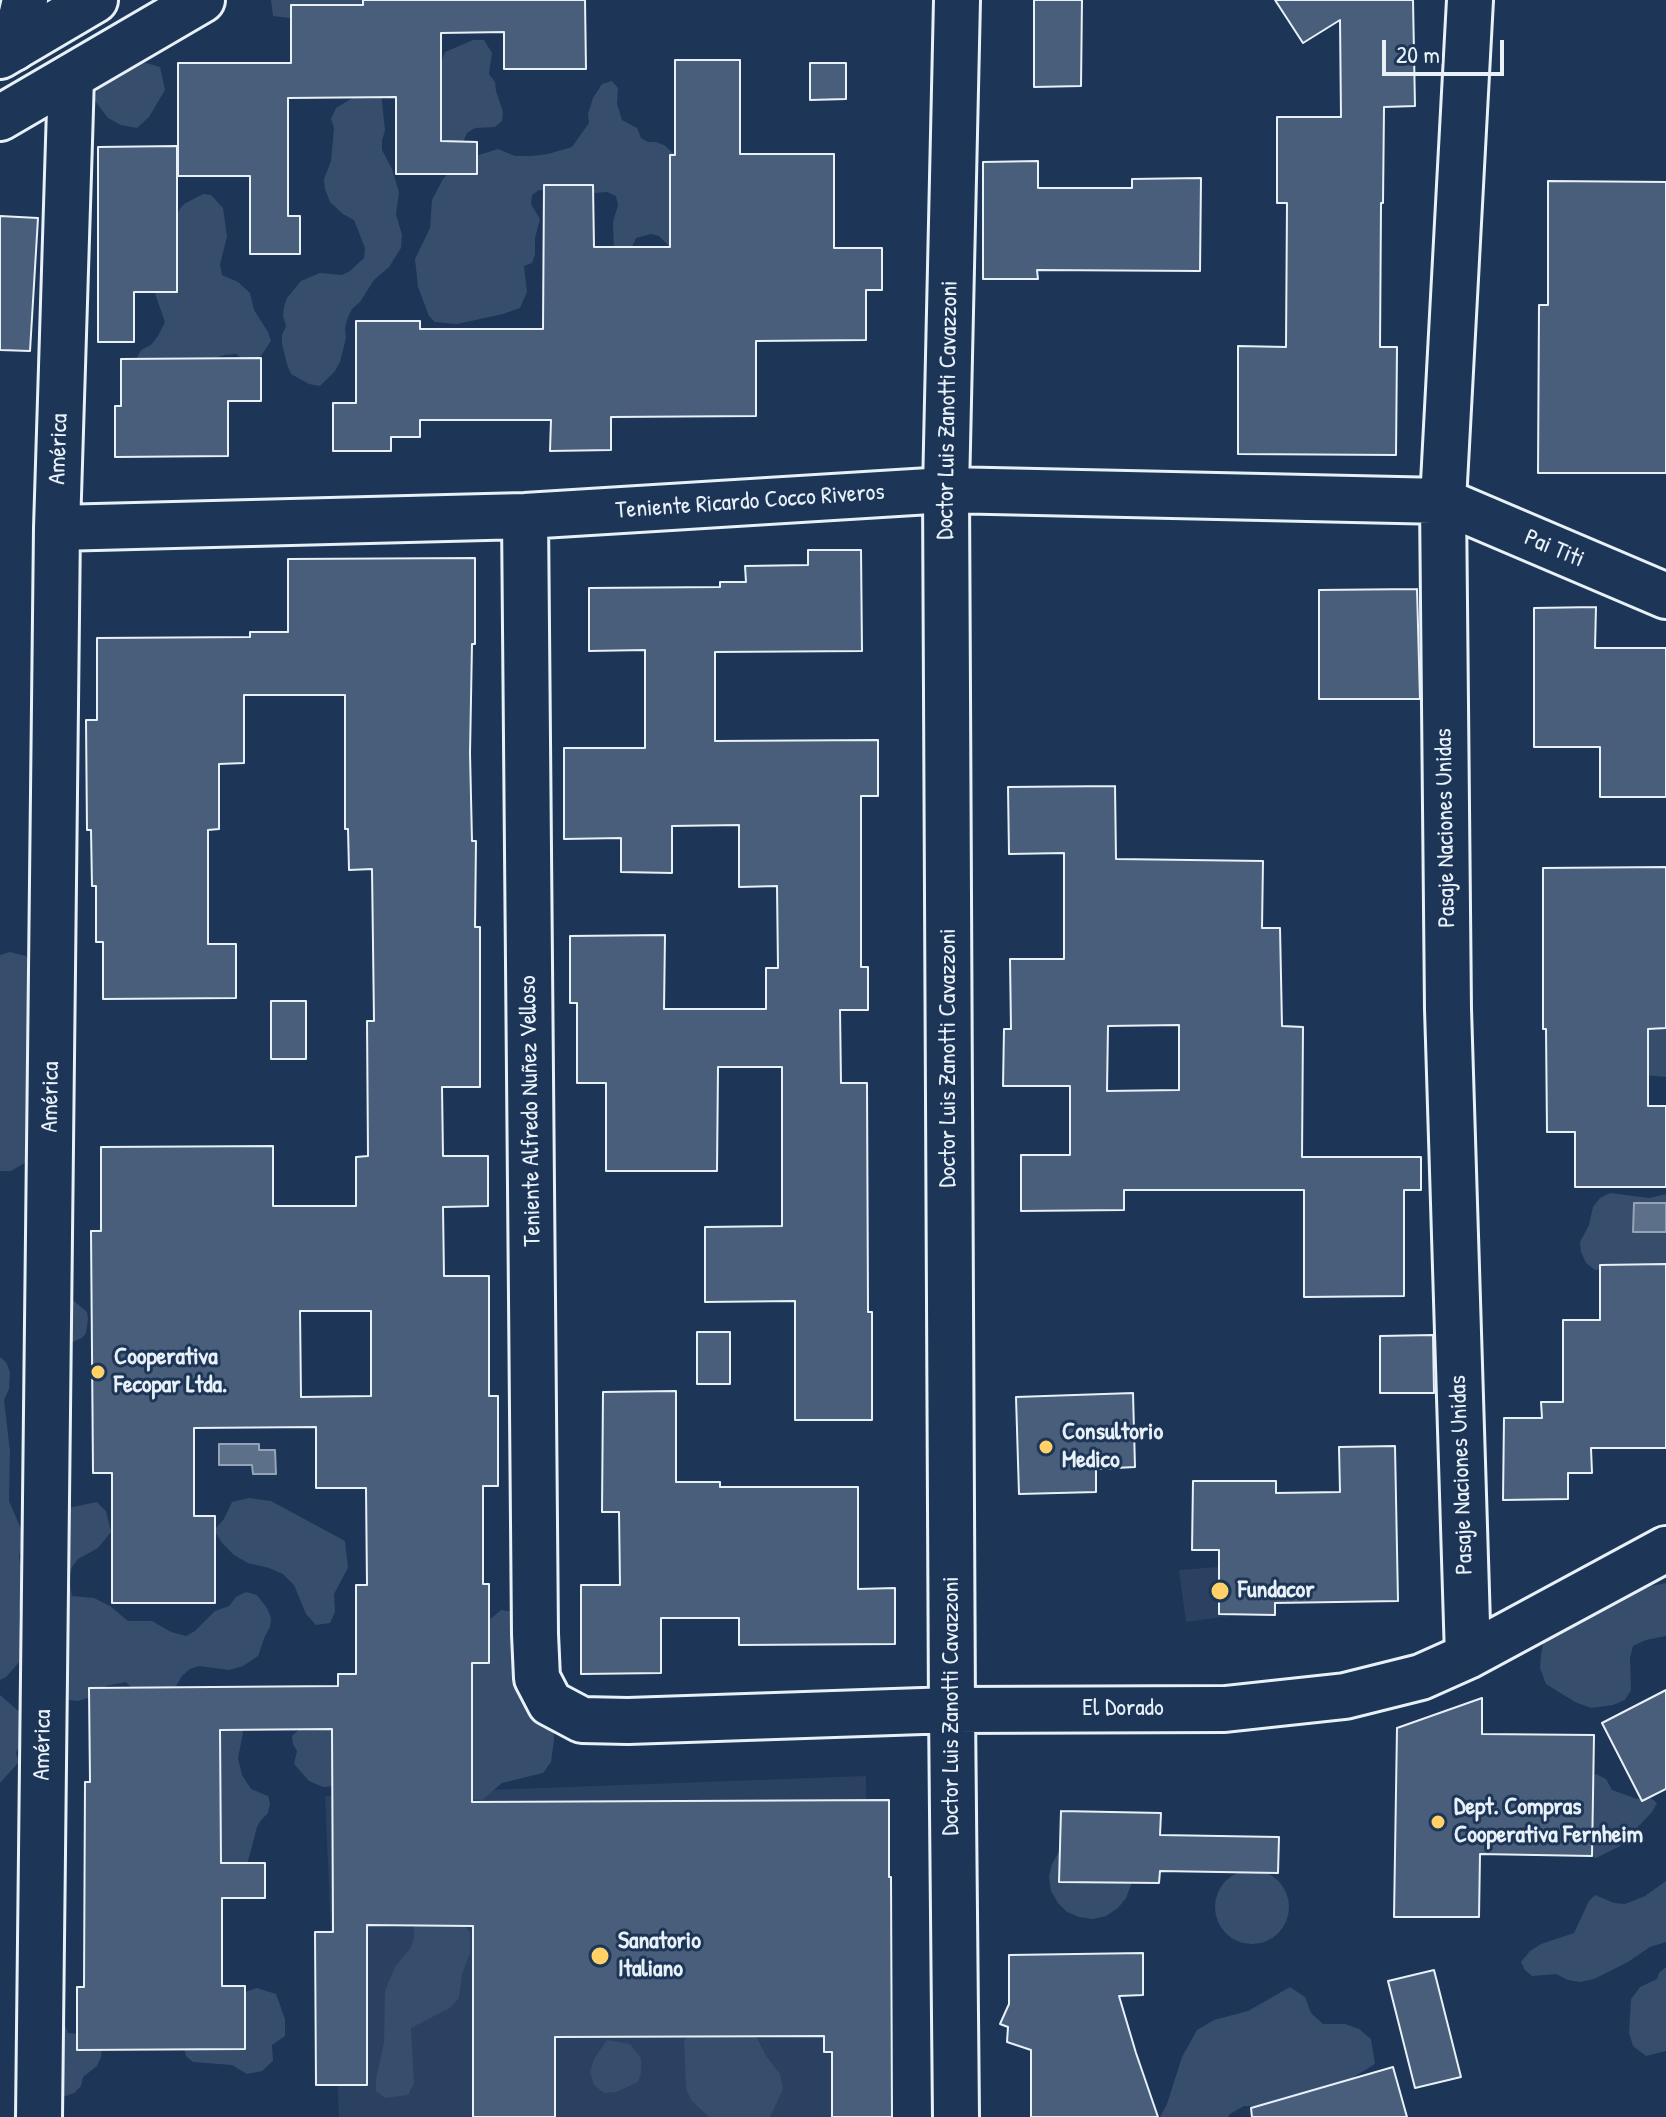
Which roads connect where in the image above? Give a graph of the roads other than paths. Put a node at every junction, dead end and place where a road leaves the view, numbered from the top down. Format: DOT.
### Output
graph roads {
  1 [pos="25,0"];
  2 [pos="95,0"];
  3 [pos="202,0"];
  4 [pos="957,0"];
  5 [pos="1470,0"];
  6 [pos="7,52"];
  7 [pos="71,77"];
  8 [pos="0,118"];
  9 [pos="946,490"];
  10 [pos="1443,501"];
  11 [pos="525,516"];
  12 [pos="57,528"];
  13 [pos="1666,596"];
  14 [pos="1666,1549"];
  15 [pos="1468,1656"];
  16 [pos="550,1703"];
  17 [pos="952,1710"];
  18 [pos="39,2117"];
  19 [pos="956,2117"];
  1 -- 6 [label="main road"];
  2 -- 6 [label="main road"];
  3 -- 7 [label="main road"];
  4 -- 9 [label="main road, Doctor Luis Zanotti Cavazzoni"];
  5 -- 10 [label="main road, Pasaje Naciones Unidas"];
  7 -- 8 [label="main road"];
  7 -- 12 [label="main road, América"];
  9 -- 10 [label="main road, Teniente Ricardo Cocco Riveros"];
  9 -- 11 [label="main road, Teniente Ricardo Cocco Riveros"];
  9 -- 17 [label="main road, Doctor Luis Zanotti Cavazzoni"];
  10 -- 13 [label="main road, Pai Titi"];
  10 -- 15 [label="main road, Pasaje Naciones Unidas"];
  11 -- 12 [label="main road, Teniente Ricardo Cocco Riveros"];
  11 -- 16 [label="main road, Teniente Alfredo Nuñez Velloso"];
  12 -- 18 [label="main road, América"];
  14 -- 15 [label="main road, El Dorado"];
  15 -- 17 [label="main road, El Dorado"];
  16 -- 17 [label="main road, El Dorado"];
  17 -- 19 [label="main road, Doctor Luis Zanotti Cavazzoni"];
}
